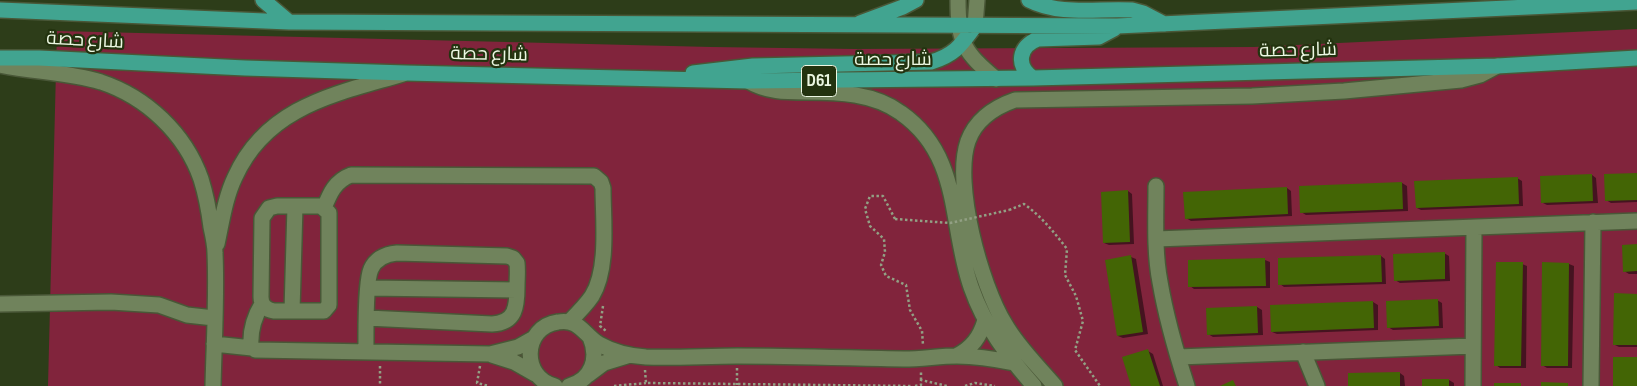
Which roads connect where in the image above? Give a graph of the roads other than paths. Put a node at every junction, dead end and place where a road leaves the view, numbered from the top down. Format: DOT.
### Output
graph roads {
  1 [pos="263,0"];
  2 [pos="916,0"];
  3 [pos="958,0"];
  4 [pos="977,0"];
  5 [pos="1029,0"];
  6 [pos="1637,2"];
  7 [pos="1536,4"];
  8 [pos="1456,5"];
  9 [pos="0,10"];
  10 [pos="289,22"];
  11 [pos="1165,24"];
  12 [pos="852,26"];
  13 [pos="958,26"];
  14 [pos="975,26"];
  15 [pos="1117,26"];
  16 [pos="963,43"];
  17 [pos="0,58"];
  18 [pos="1637,58"];
  19 [pos="0,65"];
  20 [pos="1497,66"];
  21 [pos="406,73"];
  22 [pos="1033,78"];
  23 [pos="668,79"];
  24 [pos="996,79"];
  25 [pos="748,81"];
  26 [pos="1156,186"];
  27 [pos="295,206"];
  28 [pos="324,208"];
  29 [pos="1637,220"];
  30 [pos="1593,222"];
  31 [pos="1474,228"];
  32 [pos="1156,239"];
  33 [pos="215,252"];
  34 [pos="368,288"];
  35 [pos="517,290"];
  36 [pos="598,298"];
  37 [pos="0,304"];
  38 [pos="262,304"];
  39 [pos="292,311"];
  40 [pos="214,318"];
  41 [pos="367,318"];
  42 [pos="985,320"];
  43 [pos="569,322"];
  44 [pos="588,334"];
  45 [pos="534,338"];
  46 [pos="214,344"];
  47 [pos="1473,346"];
  48 [pos="252,348"];
  49 [pos="373,352"];
  50 [pos="1303,352"];
  51 [pos="486,354"];
  52 [pos="630,355"];
  53 [pos="956,356"];
  54 [pos="1178,357"];
  55 [pos="1014,363"];
  56 [pos="539,379"];
  57 [pos="579,382"];
  58 [pos="214,386"];
  59 [pos="555,386"];
  60 [pos="1034,386"];
  61 [pos="1055,386"];
  62 [pos="1187,386"];
  63 [pos="1317,386"];
  64 [pos="1473,386"];
  65 [pos="1591,386"];
  1 -- 10 [label="main road"];
  2 -- 12 [label="main road"];
  3 -- 13 [label="street"];
  4 -- 14 [label="street"];
  5 -- 11 [label="main road"];
  6 -- 7 [label="main road, شارع حصة"];
  7 -- 8 [label="main road, شارع حصة"];
  8 -- 11 [label="main road, شارع حصة"];
  9 -- 10 [label="main road, شارع حصة"];
  10 -- 12 [label="main road, شارع حصة"];
  11 -- 15 [label="main road, شارع حصة"];
  12 -- 13 [label="main road, شارع حصة"];
  13 -- 14 [label="main road, شارع حصة"];
  13 -- 16 [label="street"];
  14 -- 15 [label="main road, شارع حصة"];
  14 -- 16 [label="main road"];
  15 -- 22 [label="main road"];
  16 -- 23 [label="main road"];
  16 -- 24 [label="street"];
  17 -- 21 [label="main road, شارع حصة / D61"];
  18 -- 20 [label="main road, شارع حصة / D61"];
  19 -- 33 [label="street"];
  20 -- 22 [label="main road, شارع حصة / D61"];
  20 -- 61 [label="street"];
  21 -- 23 [label="main road, شارع حصة / D61"];
  21 -- 33 [label="street"];
  22 -- 24 [label="main road, شارع حصة / D61"];
  23 -- 25 [label="main road, شارع حصة / D61"];
  24 -- 25 [label="main road, شارع حصة / D61"];
  25 -- 42 [label="street"];
  26 -- 32 [label="street"];
  27 -- 28 [label="street"];
  27 -- 38 [label="street"];
  27 -- 39 [label="street"];
  28 -- 36 [label="street"];
  28 -- 39 [label="street"];
  29 -- 30 [label="street"];
  30 -- 31 [label="street"];
  30 -- 65 [label="street"];
  31 -- 32 [label="street"];
  31 -- 47 [label="street"];
  32 -- 54 [label="street"];
  33 -- 40 [label="street"];
  34 -- 35 [label="street"];
  34 -- 35 [label="street"];
  34 -- 41 [label="street"];
  35 -- 41 [label="street"];
  36 -- 43 [label="street"];
  36 -- 44 [label="street"];
  37 -- 40 [label="street"];
  38 -- 39 [label="street"];
  38 -- 48 [label="street"];
  40 -- 46 [label="street"];
  41 -- 49 [label="street"];
  42 -- 53 [label="street"];
  42 -- 55 [label="street"];
  43 -- 44 [label="street"];
  43 -- 45 [label="street"];
  44 -- 52 [label="street"];
  44 -- 57 [label="street"];
  45 -- 51 [label="street"];
  45 -- 56 [label="street"];
  46 -- 48 [label="street"];
  46 -- 58 [label="street"];
  47 -- 50 [label="street"];
  47 -- 64 [label="street"];
  48 -- 49 [label="street"];
  49 -- 51 [label="street"];
  50 -- 54 [label="street"];
  50 -- 63 [label="street"];
  51 -- 56 [label="street"];
  52 -- 53 [label="street"];
  52 -- 57 [label="street"];
  53 -- 55 [label="street"];
  54 -- 62 [label="street"];
  55 -- 60 [label="street"];
  56 -- 59 [label="street"];
}
